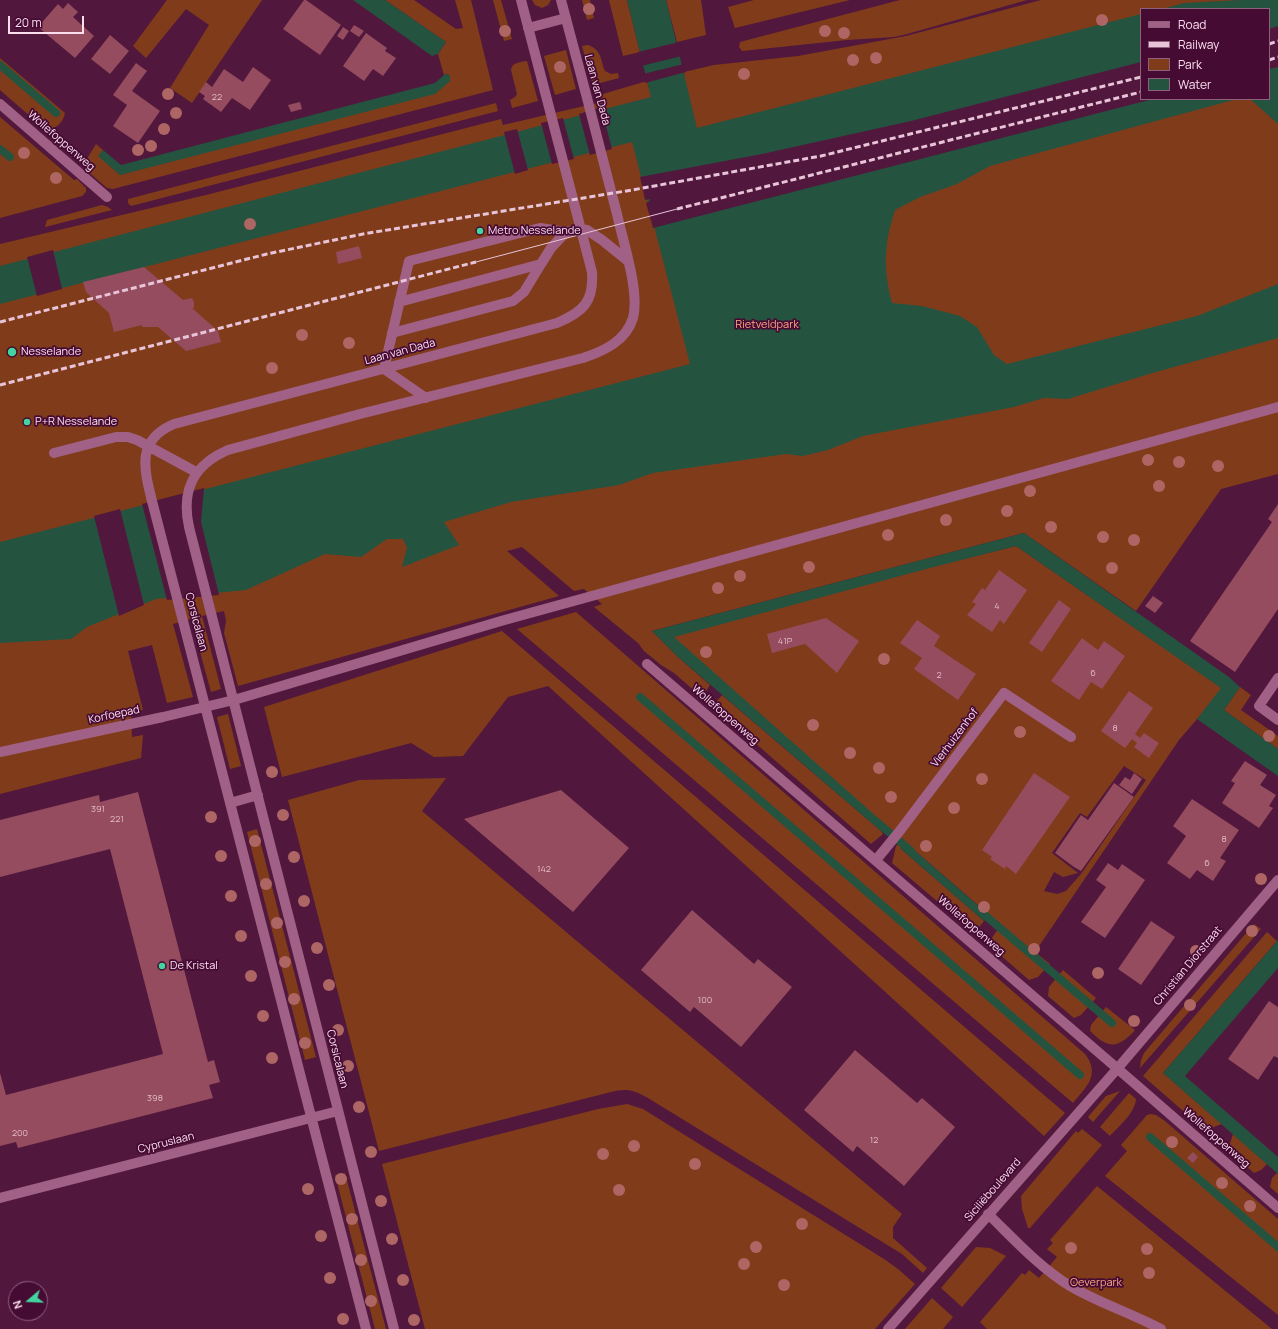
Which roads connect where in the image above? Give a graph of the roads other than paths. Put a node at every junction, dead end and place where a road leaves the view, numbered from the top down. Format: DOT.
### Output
graph roads {
  1 [pos="521,0"];
  2 [pos="561,0"];
  3 [pos="566,18"];
  4 [pos="528,28"];
  5 [pos="0,104"];
  6 [pos="107,197"];
  7 [pos="581,229"];
  8 [pos="566,232"];
  9 [pos="628,261"];
  10 [pos="541,264"];
  11 [pos="399,302"];
  12 [pos="392,334"];
  13 [pos="384,369"];
  14 [pos="426,398"];
  15 [pos="1278,407"];
  16 [pos="149,446"];
  17 [pos="54,453"];
  18 [pos="196,472"];
  19 [pos="647,664"];
  20 [pos="1278,678"];
  21 [pos="234,700"];
  22 [pos="206,707"];
  23 [pos="1278,720"];
  24 [pos="1071,738"];
  25 [pos="0,752"];
  26 [pos="258,795"];
  27 [pos="230,803"];
  28 [pos="876,860"];
  29 [pos="1278,880"];
  30 [pos="1116,1069"];
  31 [pos="338,1111"];
  32 [pos="311,1118"];
  33 [pos="0,1198"];
  34 [pos="1278,1208"];
  35 [pos="988,1214"];
  36 [pos="366,1329"];
  37 [pos="394,1329"];
  38 [pos="888,1329"];
  39 [pos="1161,1329"];
  1 -- 4 [label="street, Laan van Dada"];
  2 -- 3 [label="street, Laan van Dada"];
  3 -- 4 [label="street"];
  3 -- 9 [label="street, Laan van Dada"];
  4 -- 7 [label="street, Laan van Dada"];
  5 -- 6 [label="street, Wollefoppenweg"];
  7 -- 8 [label="street"];
  7 -- 9 [label="street"];
  7 -- 13 [label="street, Laan van Dada"];
  8 -- 10 [label="street"];
  8 -- 11 [label="street"];
  9 -- 14 [label="street, Laan van Dada"];
  10 -- 11 [label="street"];
  10 -- 12 [label="street"];
  11 -- 12 [label="street"];
  12 -- 13 [label="street"];
  13 -- 14 [label="street"];
  13 -- 16 [label="street, Laan van Dada"];
  14 -- 18 [label="street, Laan van Dada"];
  15 -- 21 [label="street, Korfoepad"];
  16 -- 17 [label="street"];
  16 -- 18 [label="street"];
  16 -- 22 [label="street, Corsicalaan"];
  18 -- 21 [label="street, Corsicalaan"];
  19 -- 28 [label="street, Wollefoppenweg"];
  20 -- 23 [label="street"];
  21 -- 22 [label="street, Korfoepad"];
  21 -- 26 [label="street, Corsicalaan"];
  22 -- 25 [label="street, Korfoepad"];
  22 -- 27 [label="street, Corsicalaan"];
  24 -- 28 [label="street, Vierhuizenhof"];
  26 -- 27 [label="street"];
  26 -- 31 [label="street, Corsicalaan"];
  27 -- 32 [label="street, Corsicalaan"];
  28 -- 30 [label="street, Wollefoppenweg"];
  29 -- 30 [label="street, Christian Diorstraat"];
  30 -- 34 [label="street, Wollefoppenweg"];
  30 -- 35 [label="street, Siciliëboulevard"];
  31 -- 32 [label="street, Cypruslaan"];
  31 -- 37 [label="street, Corsicalaan"];
  32 -- 33 [label="street, Cypruslaan"];
  32 -- 36 [label="street, Corsicalaan"];
  35 -- 38 [label="street, Siciliëboulevard"];
  35 -- 39 [label="street"];
}
